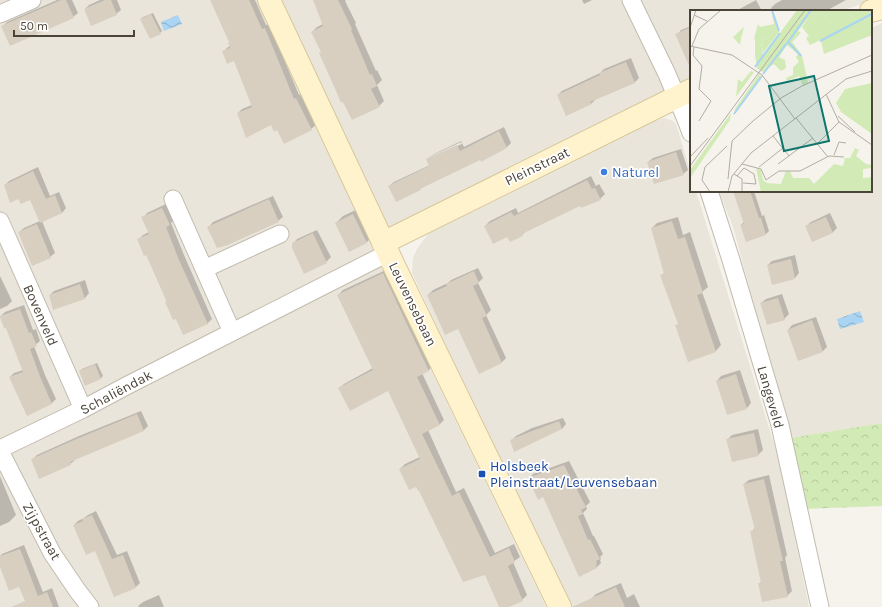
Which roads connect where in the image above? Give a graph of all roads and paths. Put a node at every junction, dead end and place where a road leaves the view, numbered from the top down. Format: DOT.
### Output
graph roads {
  1 [pos="32,0"];
  2 [pos="269,0"];
  3 [pos="631,0"];
  4 [pos="882,8"];
  5 [pos="872,11"];
  6 [pos="0,14"];
  7 [pos="684,94"];
  8 [pos="690,130"];
  9 [pos="709,192"];
  10 [pos="173,198"];
  11 [pos="0,221"];
  12 [pos="280,234"];
  13 [pos="386,248"];
  14 [pos="204,269"];
  15 [pos="232,332"];
  16 [pos="83,410"];
  17 [pos="0,450"];
  18 [pos="90,607"];
  19 [pos="560,607"];
  20 [pos="820,607"];
  1 -- 6 [label="street"];
  2 -- 13 [label="street, Leuvensebaan"];
  3 -- 7 [label="street"];
  4 -- 5 [label="street"];
  7 -- 8 [label="street"];
  7 -- 13 [label="street, Pleinstraat"];
  9 -- 20 [label="street, Langeveld"];
  10 -- 14 [label="street"];
  11 -- 16 [label="street, Bovenveld"];
  12 -- 14 [label="street"];
  13 -- 15 [label="street, Schaliëndak"];
  13 -- 19 [label="street, Leuvensebaan"];
  14 -- 15 [label="street"];
  15 -- 16 [label="street, Schaliëndak"];
  16 -- 17 [label="street, Schaliëndak"];
  17 -- 18 [label="street, Zijpstraat"];
}
